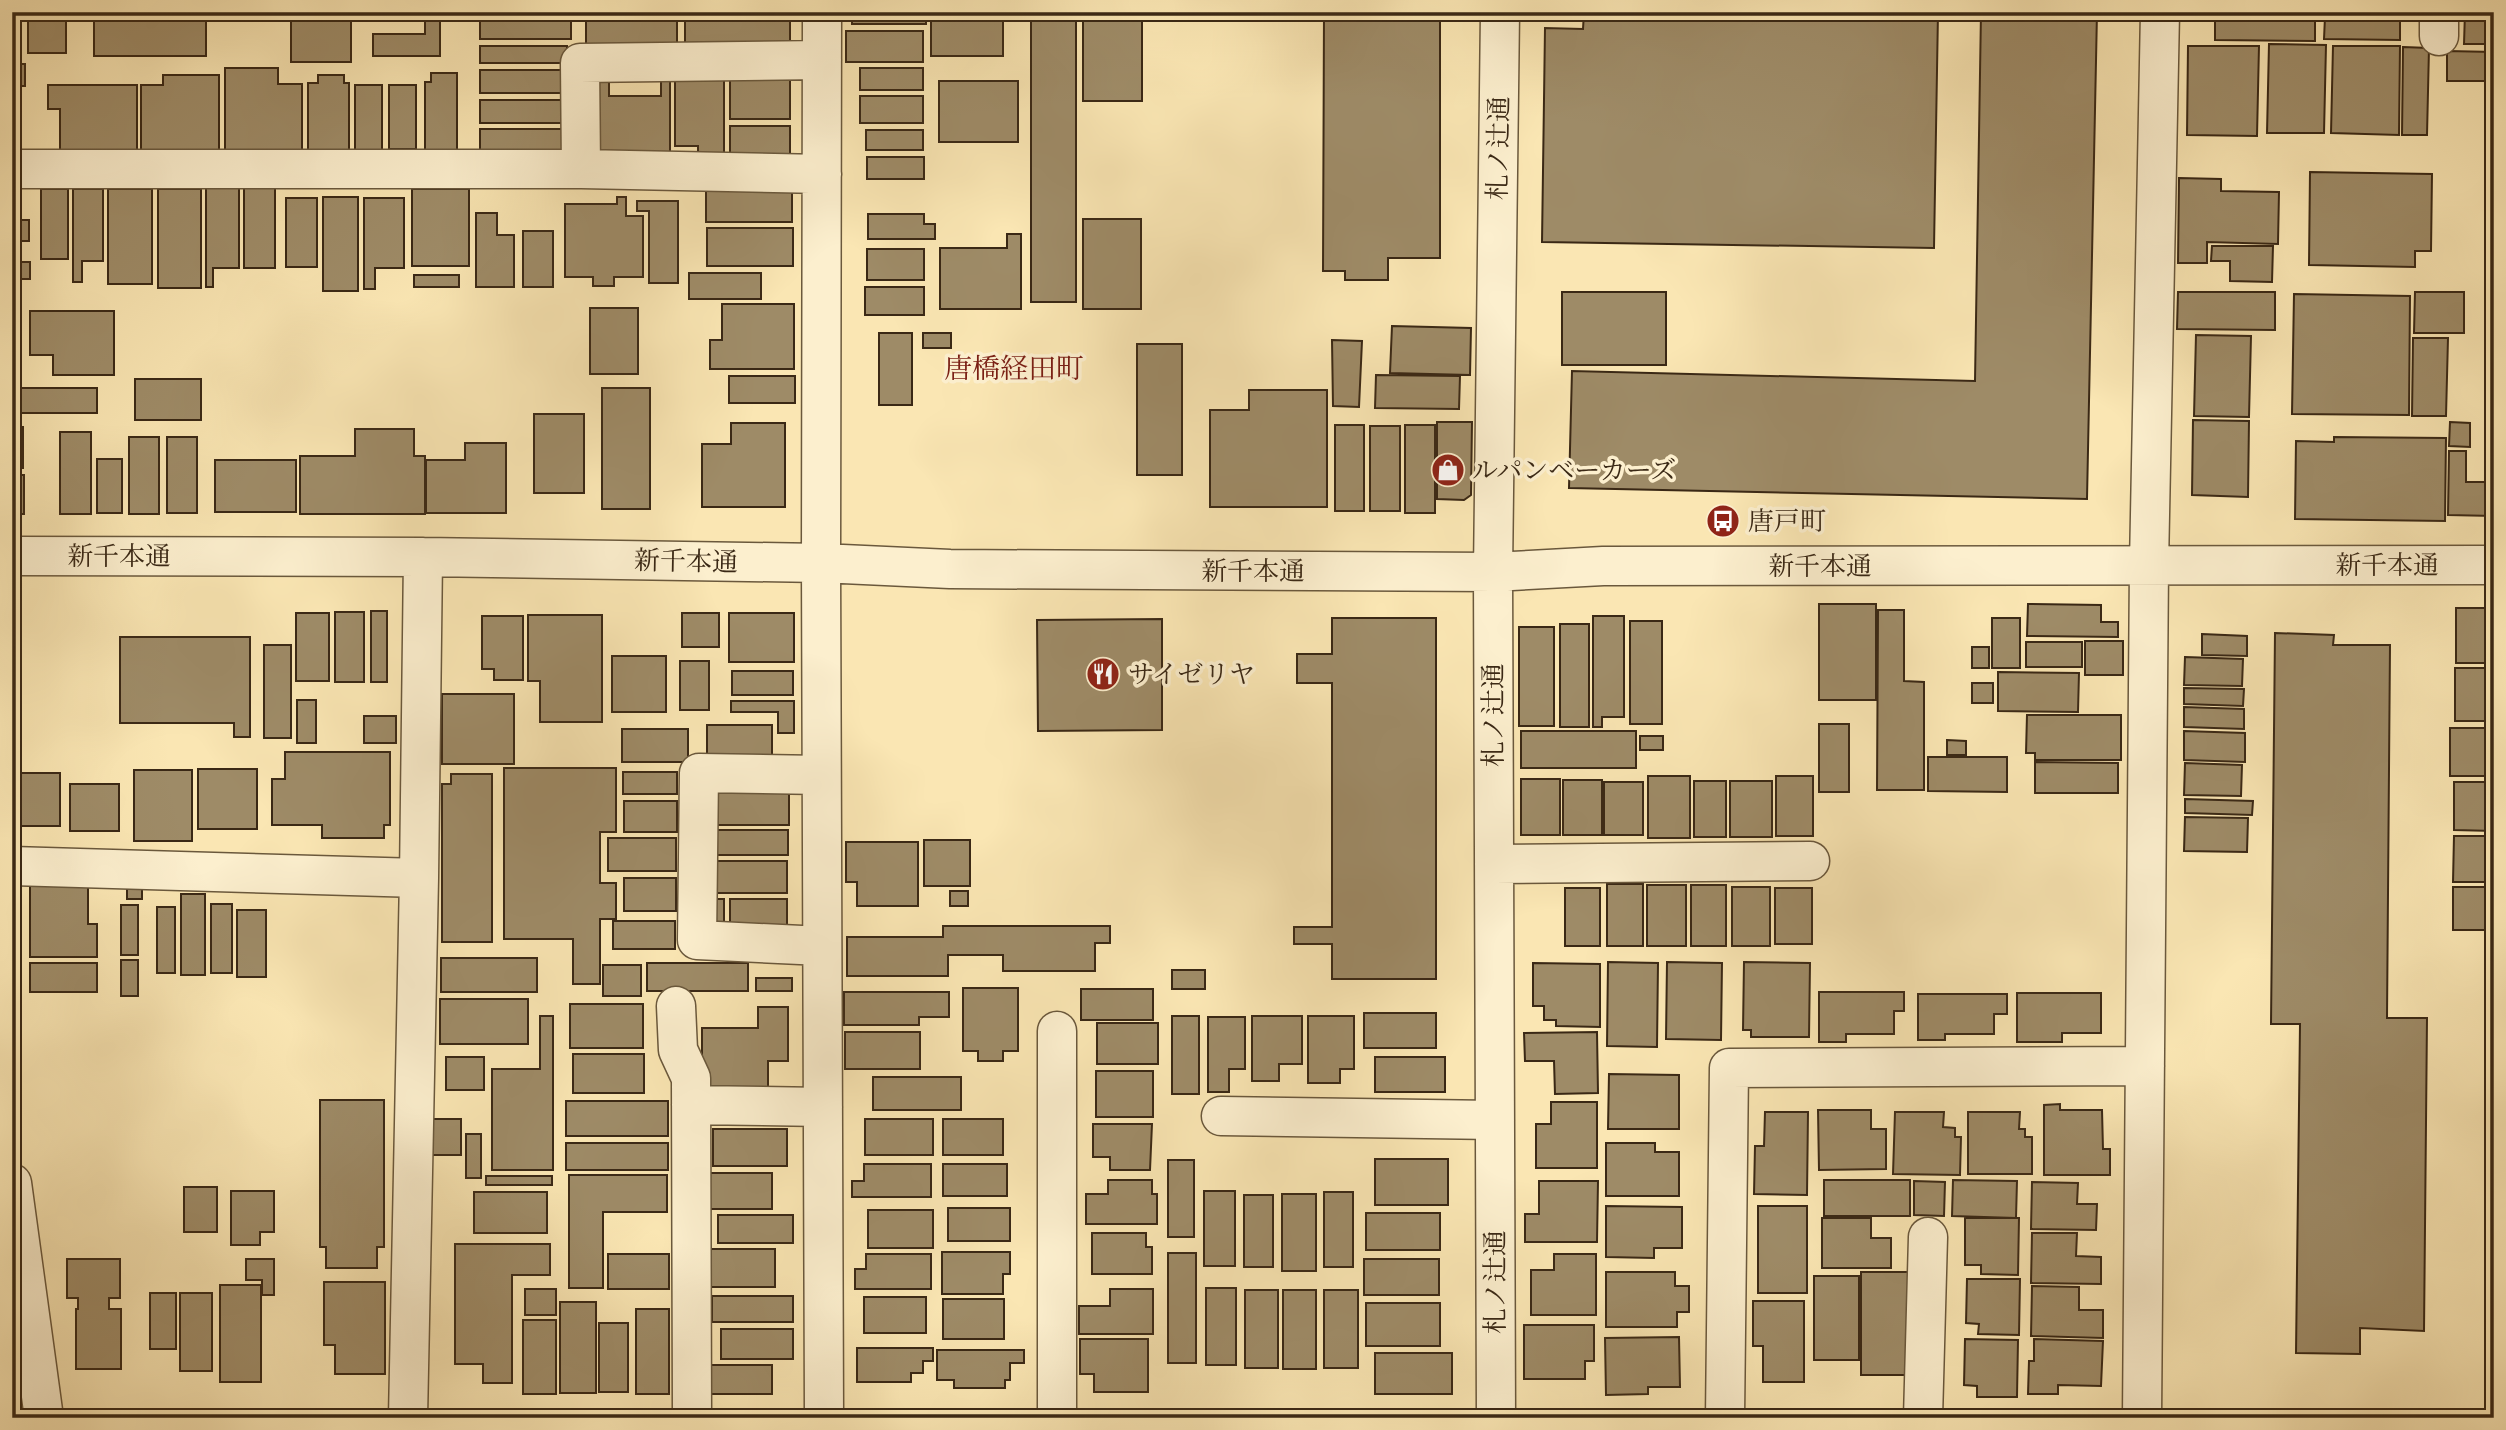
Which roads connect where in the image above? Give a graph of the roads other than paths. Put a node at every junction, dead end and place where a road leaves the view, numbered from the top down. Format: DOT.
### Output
graph roads {
  1 [pos="822,12"];
  2 [pos="1500,12"];
  3 [pos="2160,12"];
  4 [pos="822,60"];
  5 [pos="12,169"];
  6 [pos="581,169"];
  7 [pos="822,174"];
  8 [pos="12,556"];
  9 [pos="423,557"];
  10 [pos="821,563"];
  11 [pos="2149,565"];
  12 [pos="2494,565"];
  13 [pos="1493,572"];
  14 [pos="821,775"];
  15 [pos="1810,861"];
  16 [pos="1494,864"];
  17 [pos="12,866"];
  18 [pos="419,878"];
  19 [pos="822,946"];
  20 [pos="676,1006"];
  21 [pos="1057,1031"];
  22 [pos="2145,1066"];
  23 [pos="691,1105"];
  24 [pos="823,1107"];
  25 [pos="1221,1116"];
  26 [pos="1495,1120"];
  27 [pos="12,1183"];
  28 [pos="1928,1237"];
  29 [pos="44,1418"];
  30 [pos="408,1418"];
  31 [pos="692,1418"];
  32 [pos="824,1418"];
  33 [pos="1057,1418"];
  34 [pos="1496,1418"];
  35 [pos="1725,1418"];
  36 [pos="1923,1418"];
  37 [pos="2141,1418"];
  1 -- 4 [label="street"];
  2 -- 13 [label="street, 札ノ辻通"];
  3 -- 11 [label="street"];
  4 -- 6 [label="street"];
  4 -- 7 [label="street"];
  5 -- 6 [label="street"];
  6 -- 7 [label="street"];
  7 -- 10 [label="street"];
  8 -- 9 [label="street, 新千本通"];
  9 -- 10 [label="street, 新千本通"];
  9 -- 18 [label="street"];
  10 -- 13 [label="street, 新千本通"];
  10 -- 14 [label="street"];
  11 -- 12 [label="street, 新千本通"];
  11 -- 13 [label="street, 新千本通"];
  11 -- 22 [label="street"];
  13 -- 16 [label="street, 札ノ辻通"];
  14 -- 19 [label="street"];
  14 -- 19 [label="street"];
  15 -- 16 [label="street"];
  16 -- 26 [label="street, 札ノ辻通"];
  17 -- 18 [label="street"];
  18 -- 30 [label="street"];
  19 -- 24 [label="street"];
  20 -- 23 [label="street"];
  21 -- 33 [label="street"];
  22 -- 35 [label="street"];
  22 -- 37 [label="street"];
  23 -- 24 [label="street"];
  23 -- 31 [label="street"];
  24 -- 32 [label="street"];
  25 -- 26 [label="street"];
  26 -- 34 [label="street, 札ノ辻通"];
  27 -- 29 [label="street"];
  28 -- 36 [label="street"];
}
